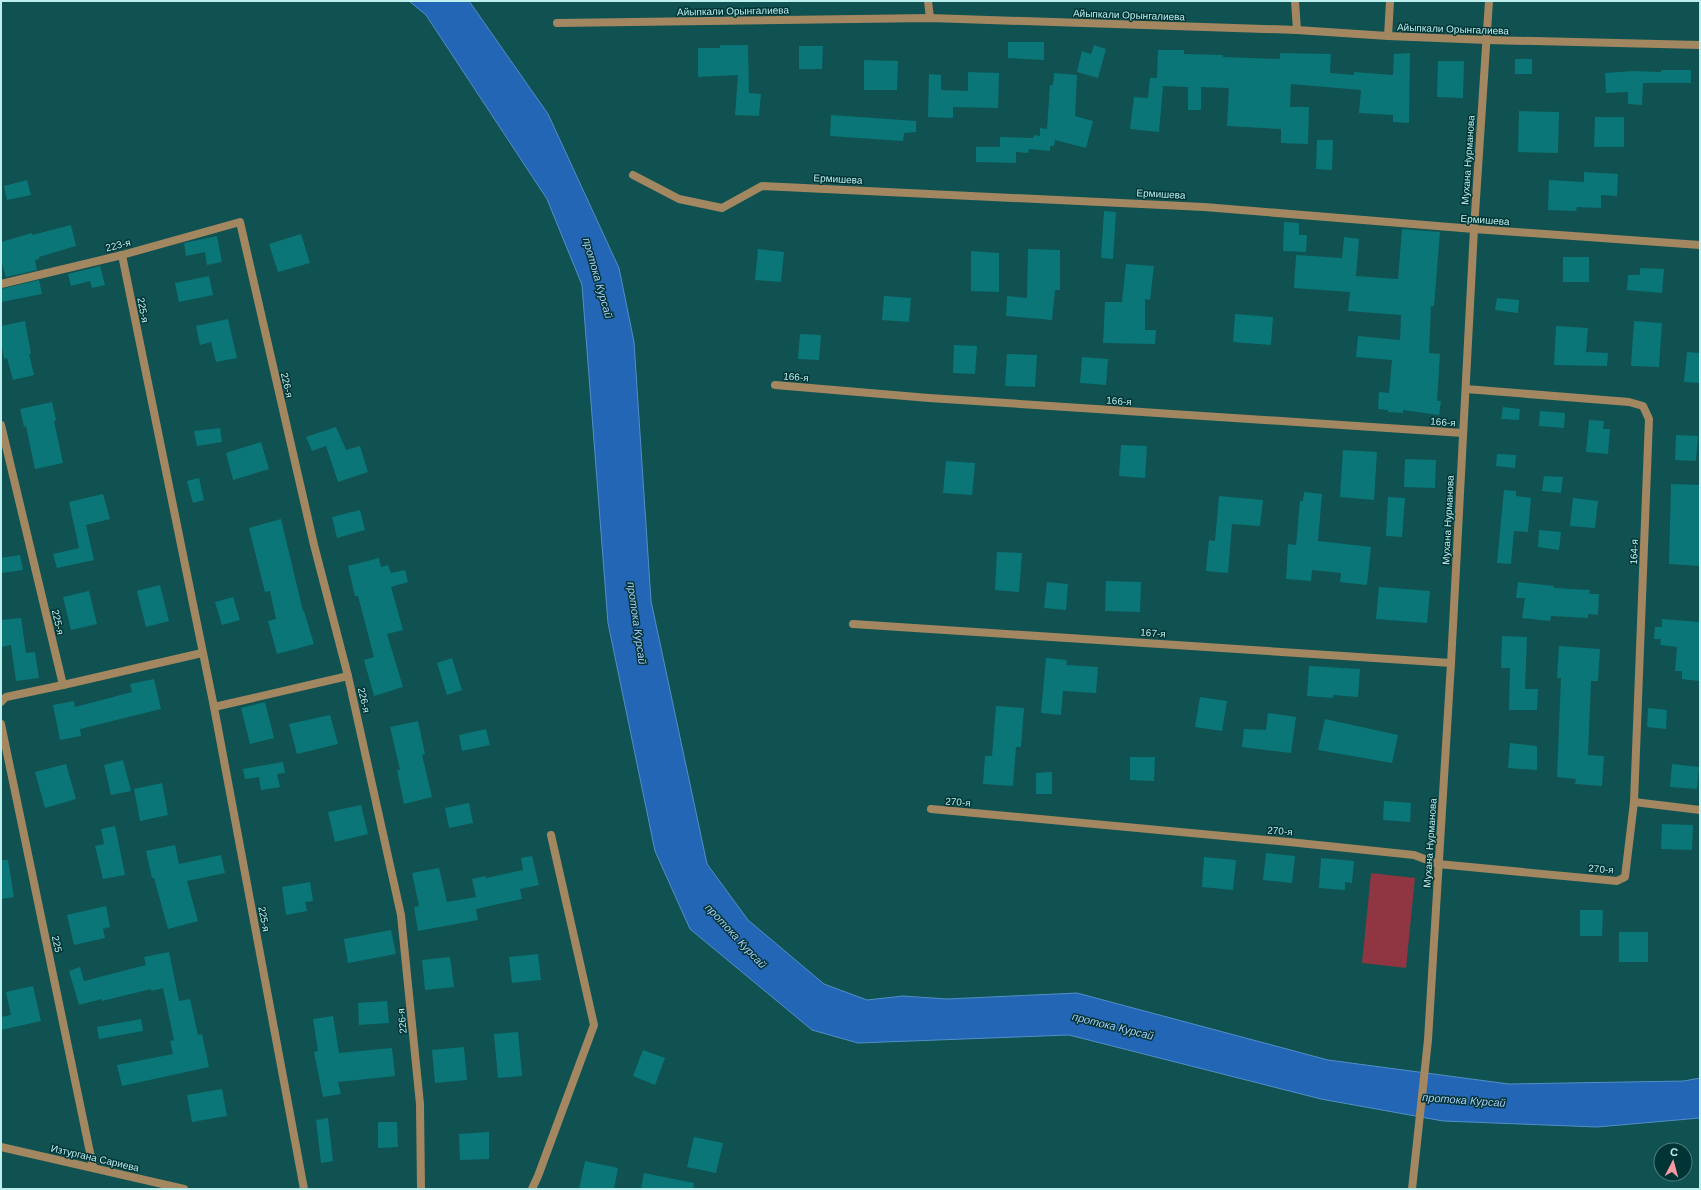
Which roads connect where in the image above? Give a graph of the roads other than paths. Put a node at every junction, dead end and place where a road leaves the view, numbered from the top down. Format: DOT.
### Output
graph roads {
  1 [pos="928,1"];
  2 [pos="1295,1"];
  3 [pos="1390,1"];
  4 [pos="1489,1"];
  5 [pos="930,18"];
  6 [pos="557,23"];
  7 [pos="1297,30"];
  8 [pos="1388,36"];
  9 [pos="1487,40"];
  10 [pos="1700,45"];
  11 [pos="633,175"];
  12 [pos="240,222"];
  13 [pos="1474,229"];
  14 [pos="1700,245"];
  15 [pos="122,254"];
  16 [pos="1,284"];
  17 [pos="775,385"];
  18 [pos="1466,389"];
  19 [pos="1,425"];
  20 [pos="1462,433"];
  21 [pos="853,624"];
  22 [pos="202,653"];
  23 [pos="1451,663"];
  24 [pos="348,676"];
  25 [pos="63,685"];
  26 [pos="1,702"];
  27 [pos="214,707"];
  28 [pos="1,724"];
  29 [pos="1634,802"];
  30 [pos="931,809"];
  31 [pos="1700,810"];
  32 [pos="551,835"];
  33 [pos="1438,864"];
  34 [pos="1625,877"];
  35 [pos="1,1147"];
  36 [pos="94,1167"];
  37 [pos="184,1189"];
  38 [pos="304,1189"];
  39 [pos="421,1189"];
  40 [pos="532,1189"];
  41 [pos="1412,1189"];
  1 -- 5 [label="street"];
  2 -- 7 [label="street"];
  3 -- 8 [label="street"];
  4 -- 9 [label="street, Мухана Нурманова"];
  5 -- 6 [label="street, Айыпкали Орынгалиева"];
  5 -- 7 [label="street, Айыпкали Орынгалиева"];
  7 -- 8 [label="street, Айыпкали Орынгалиева"];
  8 -- 9 [label="street, Айыпкали Орынгалиева"];
  9 -- 10 [label="street, Айыпкали Орынгалиева"];
  9 -- 13 [label="street, Мухана Нурманова"];
  11 -- 13 [label="street, Ермишева"];
  12 -- 15 [label="street, 223-я"];
  12 -- 24 [label="street, 226-я"];
  13 -- 14 [label="street, Ермишева"];
  13 -- 18 [label="street, Мухана Нурманова"];
  15 -- 16 [label="street, 223-я"];
  15 -- 22 [label="street, 225-я"];
  17 -- 20 [label="street, 166-я"];
  18 -- 20 [label="street, Мухана Нурманова"];
  18 -- 29 [label="street, 164-я"];
  19 -- 25 [label="street, 225-я"];
  20 -- 23 [label="street, Мухана Нурманова"];
  21 -- 23 [label="street, 167-я"];
  22 -- 25 [label="street"];
  22 -- 27 [label="street, 225-я"];
  23 -- 33 [label="street, Мухана Нурманова"];
  24 -- 27 [label="street"];
  24 -- 39 [label="street, 226-я"];
  25 -- 26 [label="street"];
  27 -- 38 [label="street, 225-я"];
  28 -- 36 [label="street, 225"];
  29 -- 31 [label="street"];
  29 -- 34 [label="street, 164-я"];
  30 -- 33 [label="street, 270-я"];
  32 -- 40 [label="street"];
  33 -- 34 [label="street, 270-я"];
  33 -- 41 [label="street, Мухана Нурманова"];
  35 -- 36 [label="street, Изтургана Сариева"];
  36 -- 37 [label="street, Изтургана Сариева"];
}
